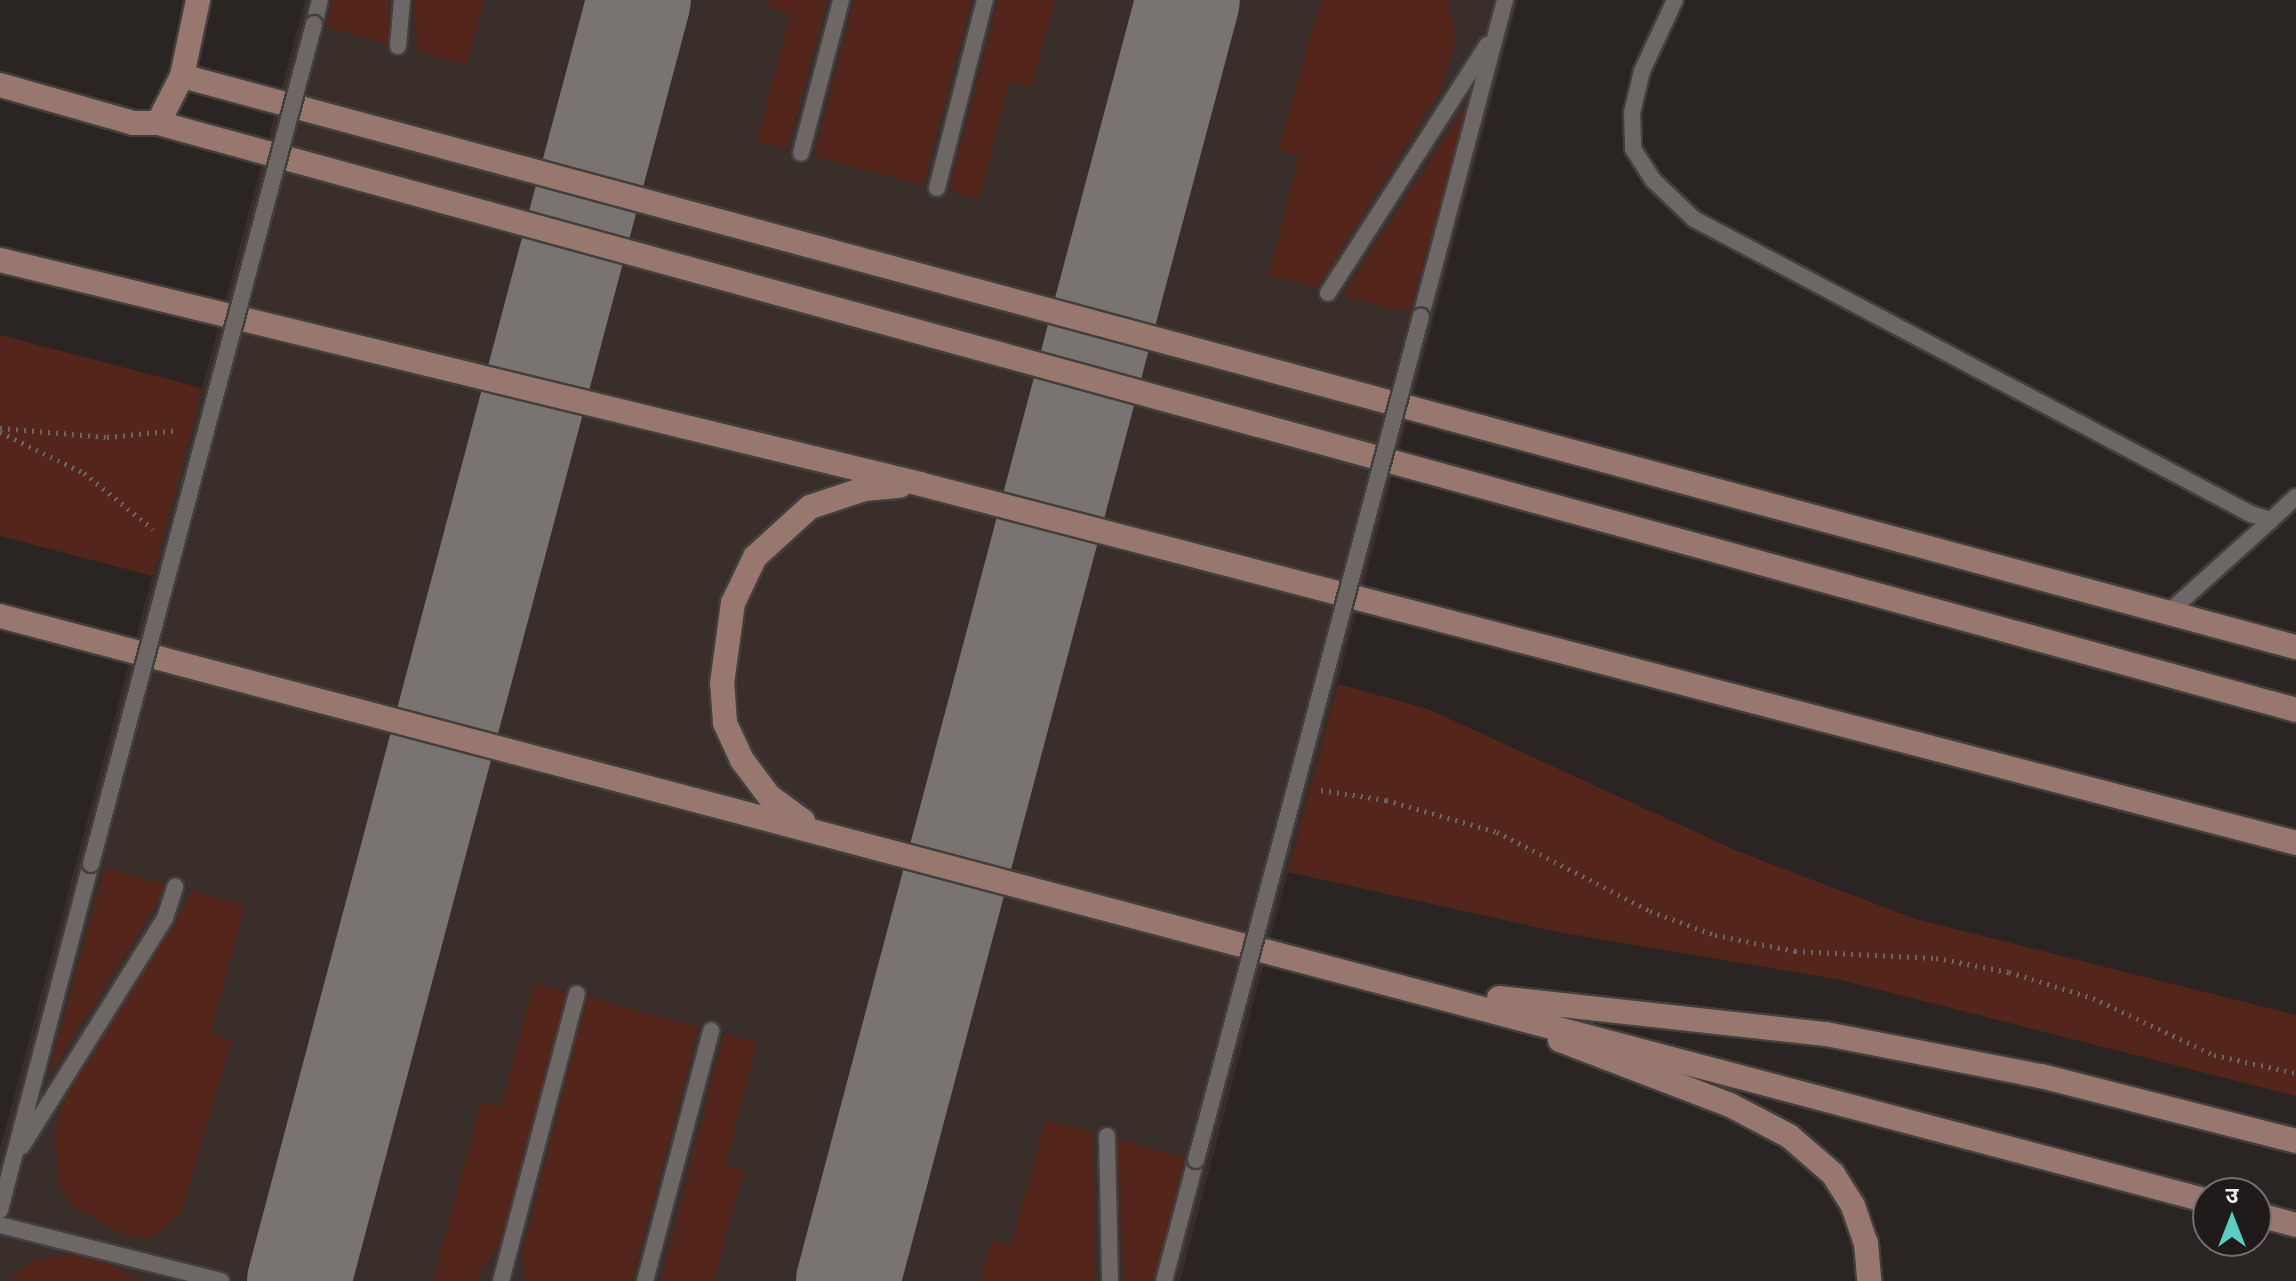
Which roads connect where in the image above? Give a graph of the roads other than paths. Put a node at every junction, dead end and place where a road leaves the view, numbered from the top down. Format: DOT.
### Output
graph roads {
  1 [pos="198,0"];
  2 [pos="320,0"];
  3 [pos="402,0"];
  4 [pos="841,0"];
  5 [pos="985,0"];
  6 [pos="1505,0"];
  7 [pos="1675,0"];
  8 [pos="1497,31"];
  9 [pos="398,46"];
  10 [pos="182,76"];
  11 [pos="0,85"];
  12 [pos="158,123"];
  13 [pos="801,153"];
  14 [pos="937,188"];
  15 [pos="0,260"];
  16 [pos="1328,293"];
  17 [pos="920,484"];
  18 [pos="2296,497"];
  19 [pos="2271,520"];
  20 [pos="2169,612"];
  21 [pos="0,616"];
  22 [pos="2296,647"];
  23 [pos="2296,710"];
  24 [pos="814,830"];
  25 [pos="2296,843"];
  26 [pos="175,887"];
  27 [pos="1437,993"];
  28 [pos="577,994"];
  29 [pos="711,1031"];
  30 [pos="1107,1136"];
  31 [pos="2296,1141"];
  32 [pos="13,1161"];
  33 [pos="2192,1197"];
  34 [pos="0,1210"];
  35 [pos="2272,1218"];
  36 [pos="0,1225"];
  37 [pos="2296,1225"];
  38 [pos="221,1281"];
  39 [pos="501,1281"];
  40 [pos="645,1281"];
  41 [pos="1110,1281"];
  42 [pos="1164,1281"];
  43 [pos="1869,1281"];
  1 -- 10 [label="main road"];
  2 -- 32 [label="lane, bridge"];
  3 -- 9 [label="lane"];
  4 -- 13 [label="lane"];
  5 -- 14 [label="lane"];
  6 -- 8 [label="lane"];
  7 -- 19 [label="lane"];
  8 -- 16 [label="lane"];
  8 -- 42 [label="lane, bridge"];
  10 -- 12 [label="main road"];
  10 -- 20 [label="main road"];
  11 -- 12 [label="main road"];
  12 -- 23 [label="main road"];
  15 -- 17 [label="main road"];
  17 -- 24 [label="main road"];
  17 -- 25 [label="main road"];
  18 -- 19 [label="lane"];
  19 -- 20 [label="lane"];
  20 -- 22 [label="main road"];
  21 -- 24 [label="main road"];
  24 -- 27 [label="main road"];
  26 -- 32 [label="lane"];
  27 -- 31 [label="main road"];
  27 -- 33 [label="main road"];
  27 -- 43 [label="main road"];
  28 -- 39 [label="lane"];
  29 -- 40 [label="lane"];
  30 -- 41 [label="lane"];
  32 -- 34 [label="lane"];
  35 -- 37 [label="main road"];
  36 -- 38 [label="lane"];
}
